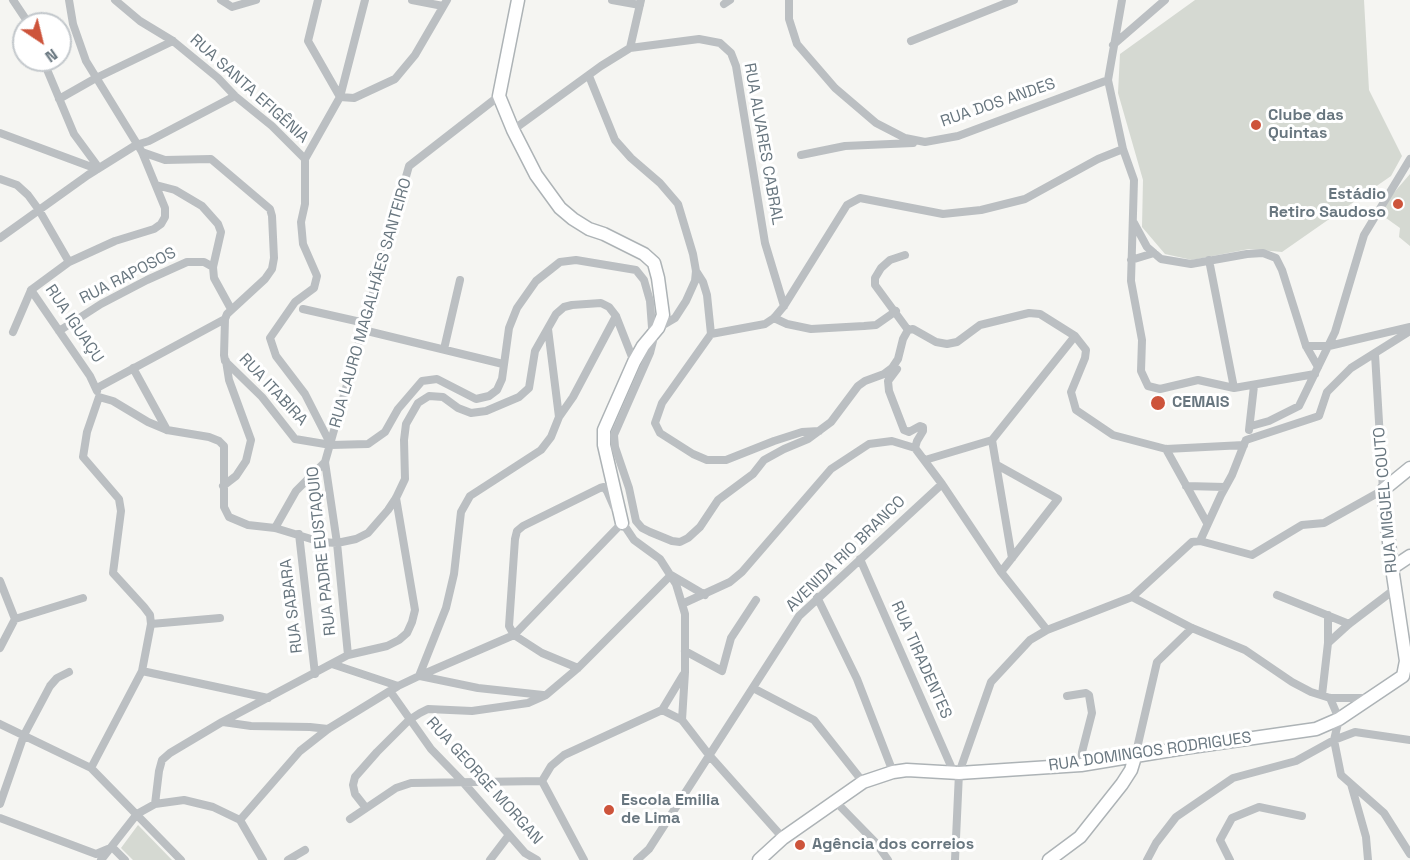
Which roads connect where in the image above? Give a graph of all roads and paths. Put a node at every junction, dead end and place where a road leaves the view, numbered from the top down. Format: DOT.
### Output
graph roads {
  1 [pos="69,0"];
  2 [pos="115,0"];
  3 [pos="221,0"];
  4 [pos="256,0"];
  5 [pos="318,0"];
  6 [pos="365,0"];
  7 [pos="412,0"];
  8 [pos="518,0"];
  9 [pos="612,0"];
  10 [pos="789,0"];
  11 [pos="1014,0"];
  12 [pos="1122,0"];
  13 [pos="1165,0"];
  14 [pos="445,3"];
  15 [pos="640,3"];
  16 [pos="173,41"];
  17 [pos="911,41"];
  18 [pos="1113,45"];
  19 [pos="630,48"];
  20 [pos="48,72"];
  21 [pos="589,76"];
  22 [pos="96,78"];
  23 [pos="1108,80"];
  24 [pos="235,96"];
  25 [pos="499,96"];
  26 [pos="340,97"];
  27 [pos="59,99"];
  28 [pos="513,130"];
  29 [pos="0,133"];
  30 [pos="925,142"];
  31 [pos="139,149"];
  32 [pos="1123,149"];
  33 [pos="801,154"];
  34 [pos="305,159"];
  35 [pos="1409,159"];
  36 [pos="98,169"];
  37 [pos="0,179"];
  38 [pos="156,185"];
  39 [pos="39,210"];
  40 [pos="1133,220"];
  41 [pos="0,238"];
  42 [pos="1154,253"];
  43 [pos="905,255"];
  44 [pos="1131,260"];
  45 [pos="1209,260"];
  46 [pos="69,262"];
  47 [pos="213,267"];
  48 [pos="696,271"];
  49 [pos="460,280"];
  50 [pos="31,290"];
  51 [pos="784,306"];
  52 [pos="231,309"];
  53 [pos="303,309"];
  54 [pos="896,311"];
  55 [pos="616,316"];
  56 [pos="774,318"];
  57 [pos="225,319"];
  58 [pos="364,326"];
  59 [pos="548,329"];
  60 [pos="1410,329"];
  61 [pos="908,330"];
  62 [pos="59,331"];
  63 [pos="13,332"];
  64 [pos="655,332"];
  65 [pos="711,334"];
  66 [pos="1075,336"];
  67 [pos="1306,346"];
  68 [pos="1329,346"];
  69 [pos="444,350"];
  70 [pos="1375,354"];
  71 [pos="899,356"];
  72 [pos="225,360"];
  73 [pos="634,362"];
  74 [pos="503,364"];
  75 [pos="133,368"];
  76 [pos="1316,371"];
  77 [pos="1295,378"];
  78 [pos="1254,386"];
  79 [pos="97,388"];
  80 [pos="1234,388"];
  81 [pos="99,397"];
  82 [pos="1299,406"];
  83 [pos="559,417"];
  84 [pos="1251,426"];
  85 [pos="167,430"];
  86 [pos="820,431"];
  87 [pos="992,440"];
  88 [pos="1245,442"];
  89 [pos="331,445"];
  90 [pos="915,448"];
  91 [pos="1166,449"];
  92 [pos="925,460"];
  93 [pos="325,462"];
  94 [pos="998,465"];
  95 [pos="1410,468"];
  96 [pos="942,484"];
  97 [pos="223,486"];
  98 [pos="1186,486"];
  99 [pos="1225,488"];
  100 [pos="1383,490"];
  101 [pos="396,498"];
  102 [pos="622,523"];
  103 [pos="1207,524"];
  104 [pos="275,528"];
  105 [pos="298,534"];
  106 [pos="1200,541"];
  107 [pos="337,543"];
  108 [pos="1410,556"];
  109 [pos="1012,558"];
  110 [pos="860,559"];
  111 [pos="1392,568"];
  112 [pos="1001,573"];
  113 [pos="671,575"];
  114 [pos="0,581"];
  115 [pos="1395,589"];
  116 [pos="705,595"];
  117 [pos="1277,596"];
  118 [pos="818,597"];
  119 [pos="1132,597"];
  120 [pos="83,598"];
  121 [pos="756,600"];
  122 [pos="682,604"];
  123 [pos="1328,615"];
  124 [pos="220,618"];
  125 [pos="15,619"];
  126 [pos="151,624"];
  127 [pos="1349,624"];
  128 [pos="1192,628"];
  129 [pos="1047,630"];
  130 [pos="514,634"];
  131 [pos="1328,643"];
  132 [pos="0,648"];
  133 [pos="685,651"];
  134 [pos="348,655"];
  135 [pos="332,664"];
  136 [pos="578,668"];
  137 [pos="142,671"];
  138 [pos="69,672"];
  139 [pos="685,672"];
  140 [pos="315,674"];
  141 [pos="419,676"];
  142 [pos="398,686"];
  143 [pos="753,688"];
  144 [pos="390,691"];
  145 [pos="546,695"];
  146 [pos="1067,696"];
  147 [pos="1326,696"];
  148 [pos="268,698"];
  149 [pos="1371,698"];
  150 [pos="662,710"];
  151 [pos="1339,719"];
  152 [pos="410,720"];
  153 [pos="682,720"];
  154 [pos="222,722"];
  155 [pos="0,724"];
  156 [pos="328,729"];
  157 [pos="24,735"];
  158 [pos="1334,740"];
  159 [pos="1410,740"];
  160 [pos="709,755"];
  161 [pos="1135,757"];
  162 [pos="1081,765"];
  163 [pos="91,768"];
  164 [pos="893,772"];
  165 [pos="956,773"];
  166 [pos="462,781"];
  167 [pos="542,781"];
  168 [pos="863,782"];
  169 [pos="1351,783"];
  170 [pos="835,801"];
  171 [pos="0,804"];
  172 [pos="155,804"];
  173 [pos="366,808"];
  174 [pos="137,814"];
  175 [pos="1302,816"];
  176 [pos="0,818"];
  177 [pos="350,819"];
  178 [pos="240,820"];
  179 [pos="509,835"];
  180 [pos="783,838"];
  181 [pos="112,847"];
  182 [pos="305,850"];
  183 [pos="1410,854"];
  184 [pos="97,858"];
  185 [pos="125,860"];
  186 [pos="181,860"];
  187 [pos="262,860"];
  188 [pos="288,860"];
  189 [pos="490,860"];
  190 [pos="537,860"];
  191 [pos="584,860"];
  192 [pos="637,860"];
  193 [pos="759,860"];
  194 [pos="888,860"];
  195 [pos="956,860"];
  196 [pos="1048,860"];
  197 [pos="1147,860"];
  198 [pos="1230,860"];
  199 [pos="1368,860"];
  1 -- 22 [label="street, RUA IGUAÇU"];
  2 -- 16 [label="street, RUA SANTA EFIGÊNIA"];
  3 -- 4 [label="street"];
  5 -- 26 [label="street"];
  6 -- 26 [label="street"];
  7 -- 14 [label="street"];
  8 -- 25 [label="street"];
  9 -- 15 [label="street"];
  10 -- 30 [label="street, RUA DOS ANDES"];
  11 -- 17 [label="street"];
  12 -- 18 [label="street"];
  13 -- 18 [label="street"];
  14 -- 26 [label="street"];
  15 -- 19 [label="street"];
  16 -- 22 [label="street"];
  16 -- 24 [label="street, RUA SANTA EFIGÊNIA"];
  18 -- 23 [label="street"];
  19 -- 21 [label="street, RUA ALVARES CABRAL"];
  19 -- 51 [label="street, RUA ALVARES CABRAL"];
  20 -- 27 [label="street"];
  21 -- 28 [label="street, RUA ALVARES CABRAL"];
  21 -- 48 [label="street"];
  22 -- 27 [label="street"];
  22 -- 31 [label="street, RUA IGUAÇU"];
  23 -- 30 [label="street, RUA DOS ANDES"];
  23 -- 32 [label="street"];
  24 -- 31 [label="street"];
  24 -- 34 [label="street, RUA SANTA EFIGÊNIA"];
  25 -- 28 [label="street"];
  25 -- 58 [label="street, RUA LAURO MAGALHÃES SANTEIRO"];
  26 -- 34 [label="street"];
  27 -- 36 [label="street"];
  28 -- 64 [label="street"];
  29 -- 36 [label="street"];
  30 -- 33 [label="street"];
  31 -- 36 [label="street"];
  31 -- 38 [label="street, RUA IGUAÇU"];
  31 -- 52 [label="street"];
  32 -- 40 [label="street"];
  32 -- 51 [label="street"];
  34 -- 89 [label="street"];
  35 -- 68 [label="street"];
  36 -- 39 [label="street"];
  37 -- 39 [label="street"];
  38 -- 46 [label="street, RUA IGUAÇU"];
  38 -- 47 [label="street"];
  39 -- 41 [label="street"];
  39 -- 46 [label="street"];
  40 -- 42 [label="street"];
  40 -- 44 [label="street"];
  42 -- 44 [label="street"];
  42 -- 45 [label="street"];
  43 -- 54 [label="street"];
  44 -- 80 [label="street"];
  45 -- 67 [label="street"];
  45 -- 80 [label="street"];
  46 -- 50 [label="street, RUA IGUAÇU"];
  47 -- 52 [label="street"];
  47 -- 62 [label="street, RUA RAPOSOS"];
  48 -- 64 [label="street"];
  48 -- 65 [label="street"];
  49 -- 69 [label="street"];
  50 -- 62 [label="street, RUA IGUAÇU"];
  50 -- 63 [label="street"];
  51 -- 56 [label="street"];
  52 -- 57 [label="street"];
  53 -- 58 [label="street"];
  54 -- 56 [label="street"];
  54 -- 61 [label="street"];
  55 -- 59 [label="street"];
  55 -- 73 [label="street"];
  55 -- 83 [label="street"];
  56 -- 65 [label="street"];
  57 -- 72 [label="street, RUA ITABIRA"];
  57 -- 75 [label="street"];
  58 -- 69 [label="street"];
  58 -- 89 [label="street, RUA LAURO MAGALHÃES SANTEIRO"];
  59 -- 83 [label="street"];
  59 -- 101 [label="street"];
  60 -- 68 [label="street"];
  60 -- 70 [label="street"];
  61 -- 66 [label="street"];
  61 -- 71 [label="street"];
  62 -- 79 [label="street, RUA IGUAÇU"];
  64 -- 73 [label="street"];
  64 -- 74 [label="street, RUA ITABIRA"];
  64 -- 86 [label="street"];
  65 -- 86 [label="street"];
  66 -- 87 [label="street"];
  66 -- 91 [label="street"];
  67 -- 68 [label="street"];
  67 -- 76 [label="street"];
  68 -- 76 [label="street"];
  69 -- 74 [label="street"];
  70 -- 88 [label="street"];
  70 -- 100 [label="street, RUA MIGUEL COUTO"];
  71 -- 86 [label="street"];
  71 -- 90 [label="street"];
  72 -- 89 [label="street, RUA ITABIRA"];
  72 -- 97 [label="street"];
  73 -- 102 [label="street"];
  74 -- 89 [label="street, RUA ITABIRA"];
  75 -- 79 [label="street"];
  75 -- 85 [label="street"];
  76 -- 77 [label="street"];
  76 -- 82 [label="street"];
  77 -- 78 [label="street"];
  77 -- 82 [label="street"];
  78 -- 80 [label="street"];
  78 -- 84 [label="street"];
  79 -- 81 [label="street, RUA IGUAÇU"];
  81 -- 85 [label="street"];
  81 -- 126 [label="street"];
  82 -- 84 [label="street"];
  83 -- 141 [label="street"];
  84 -- 88 [label="street"];
  85 -- 97 [label="street"];
  87 -- 92 [label="street"];
  87 -- 94 [label="street"];
  88 -- 91 [label="street"];
  88 -- 99 [label="street"];
  89 -- 93 [label="street, RUA PADRE EUSTAQUIO"];
  90 -- 92 [label="street"];
  90 -- 116 [label="street"];
  91 -- 98 [label="street"];
  92 -- 96 [label="street"];
  93 -- 104 [label="street"];
  93 -- 107 [label="street, RUA PADRE EUSTAQUIO"];
  94 -- 109 [label="street"];
  94 -- 109 [label="street"];
  95 -- 100 [label="street"];
  96 -- 110 [label="street, AVENIDA RIO BRANCO"];
  96 -- 112 [label="street"];
  97 -- 104 [label="street"];
  98 -- 99 [label="street"];
  98 -- 103 [label="street"];
  99 -- 103 [label="street"];
  100 -- 106 [label="street"];
  100 -- 111 [label="street, RUA MIGUEL COUTO"];
  101 -- 107 [label="street"];
  101 -- 134 [label="street"];
  102 -- 113 [label="street"];
  102 -- 130 [label="street"];
  102 -- 130 [label="street"];
  103 -- 106 [label="street"];
  104 -- 105 [label="street"];
  105 -- 107 [label="street"];
  105 -- 140 [label="street, RUA SABARA"];
  106 -- 119 [label="street"];
  107 -- 134 [label="street, RUA PADRE EUSTAQUIO"];
  108 -- 111 [label="street"];
  109 -- 112 [label="street"];
  110 -- 118 [label="street, AVENIDA RIO BRANCO"];
  110 -- 165 [label="street, RUA TIRADENTES"];
  111 -- 115 [label="street, RUA MIGUEL COUTO"];
  112 -- 129 [label="street"];
  113 -- 116 [label="street"];
  113 -- 122 [label="street"];
  113 -- 136 [label="street"];
  114 -- 125 [label="street"];
  115 -- 127 [label="street"];
  115 -- 149 [label="street, RUA MIGUEL COUTO"];
  116 -- 122 [label="street"];
  117 -- 123 [label="street"];
  118 -- 143 [label="street, AVENIDA RIO BRANCO"];
  118 -- 164 [label="street"];
  119 -- 128 [label="street"];
  119 -- 129 [label="street"];
  120 -- 125 [label="street"];
  121 -- 133 [label="street"];
  122 -- 133 [label="street"];
  123 -- 127 [label="street"];
  123 -- 131 [label="street"];
  124 -- 126 [label="street"];
  125 -- 132 [label="street"];
  126 -- 137 [label="street"];
  127 -- 131 [label="street"];
  128 -- 147 [label="street"];
  128 -- 161 [label="street"];
  129 -- 165 [label="street"];
  130 -- 136 [label="street"];
  130 -- 141 [label="street"];
  131 -- 147 [label="street"];
  133 -- 139 [label="street"];
  134 -- 135 [label="street"];
  135 -- 140 [label="street"];
  135 -- 142 [label="street"];
  136 -- 145 [label="street"];
  137 -- 148 [label="street"];
  137 -- 163 [label="street"];
  138 -- 157 [label="street"];
  139 -- 150 [label="street"];
  139 -- 153 [label="street"];
  140 -- 148 [label="street"];
  141 -- 142 [label="street"];
  141 -- 145 [label="street"];
  142 -- 144 [label="street"];
  143 -- 160 [label="street, AVENIDA RIO BRANCO"];
  143 -- 168 [label="street"];
  144 -- 152 [label="street, RUA GEORGE MORGAN"];
  144 -- 156 [label="street"];
  145 -- 152 [label="street"];
  146 -- 162 [label="street"];
  147 -- 149 [label="street"];
  147 -- 151 [label="street"];
  148 -- 154 [label="street"];
  149 -- 151 [label="street, RUA MIGUEL COUTO"];
  150 -- 153 [label="street"];
  150 -- 167 [label="street"];
  151 -- 158 [label="street"];
  151 -- 161 [label="street, RUA DOMINGOS RODRIGUES"];
  152 -- 166 [label="street, RUA GEORGE MORGAN"];
  152 -- 173 [label="street"];
  153 -- 160 [label="street"];
  154 -- 156 [label="street"];
  154 -- 172 [label="street"];
  155 -- 157 [label="street"];
  156 -- 178 [label="street"];
  157 -- 163 [label="street"];
  157 -- 171 [label="street"];
  158 -- 159 [label="street"];
  158 -- 169 [label="street"];
  158 -- 197 [label="street"];
  160 -- 180 [label="street"];
  160 -- 192 [label="street, AVENIDA RIO BRANCO"];
  161 -- 162 [label="street, RUA DOMINGOS RODRIGUES"];
  161 -- 196 [label="street"];
  162 -- 165 [label="street, RUA DOMINGOS RODRIGUES"];
  163 -- 174 [label="street"];
  164 -- 165 [label="street, RUA DOMINGOS RODRIGUES"];
  164 -- 168 [label="street, RUA DOMINGOS RODRIGUES"];
  165 -- 195 [label="street"];
  166 -- 167 [label="street"];
  166 -- 173 [label="street"];
  166 -- 179 [label="street, RUA GEORGE MORGAN"];
  167 -- 191 [label="street"];
  168 -- 170 [label="street, RUA DOMINGOS RODRIGUES"];
  169 -- 183 [label="street"];
  169 -- 199 [label="street"];
  170 -- 180 [label="street, RUA DOMINGOS RODRIGUES"];
  170 -- 194 [label="street"];
  172 -- 174 [label="street"];
  172 -- 178 [label="street"];
  173 -- 177 [label="street"];
  174 -- 181 [label="street"];
  174 -- 186 [label="street"];
  175 -- 198 [label="street"];
  176 -- 184 [label="street"];
  178 -- 187 [label="street"];
  179 -- 189 [label="street"];
  179 -- 190 [label="street, RUA GEORGE MORGAN"];
  180 -- 193 [label="street, RUA DOMINGOS RODRIGUES"];
  181 -- 184 [label="street"];
  181 -- 185 [label="street"];
  182 -- 188 [label="street"];
}
